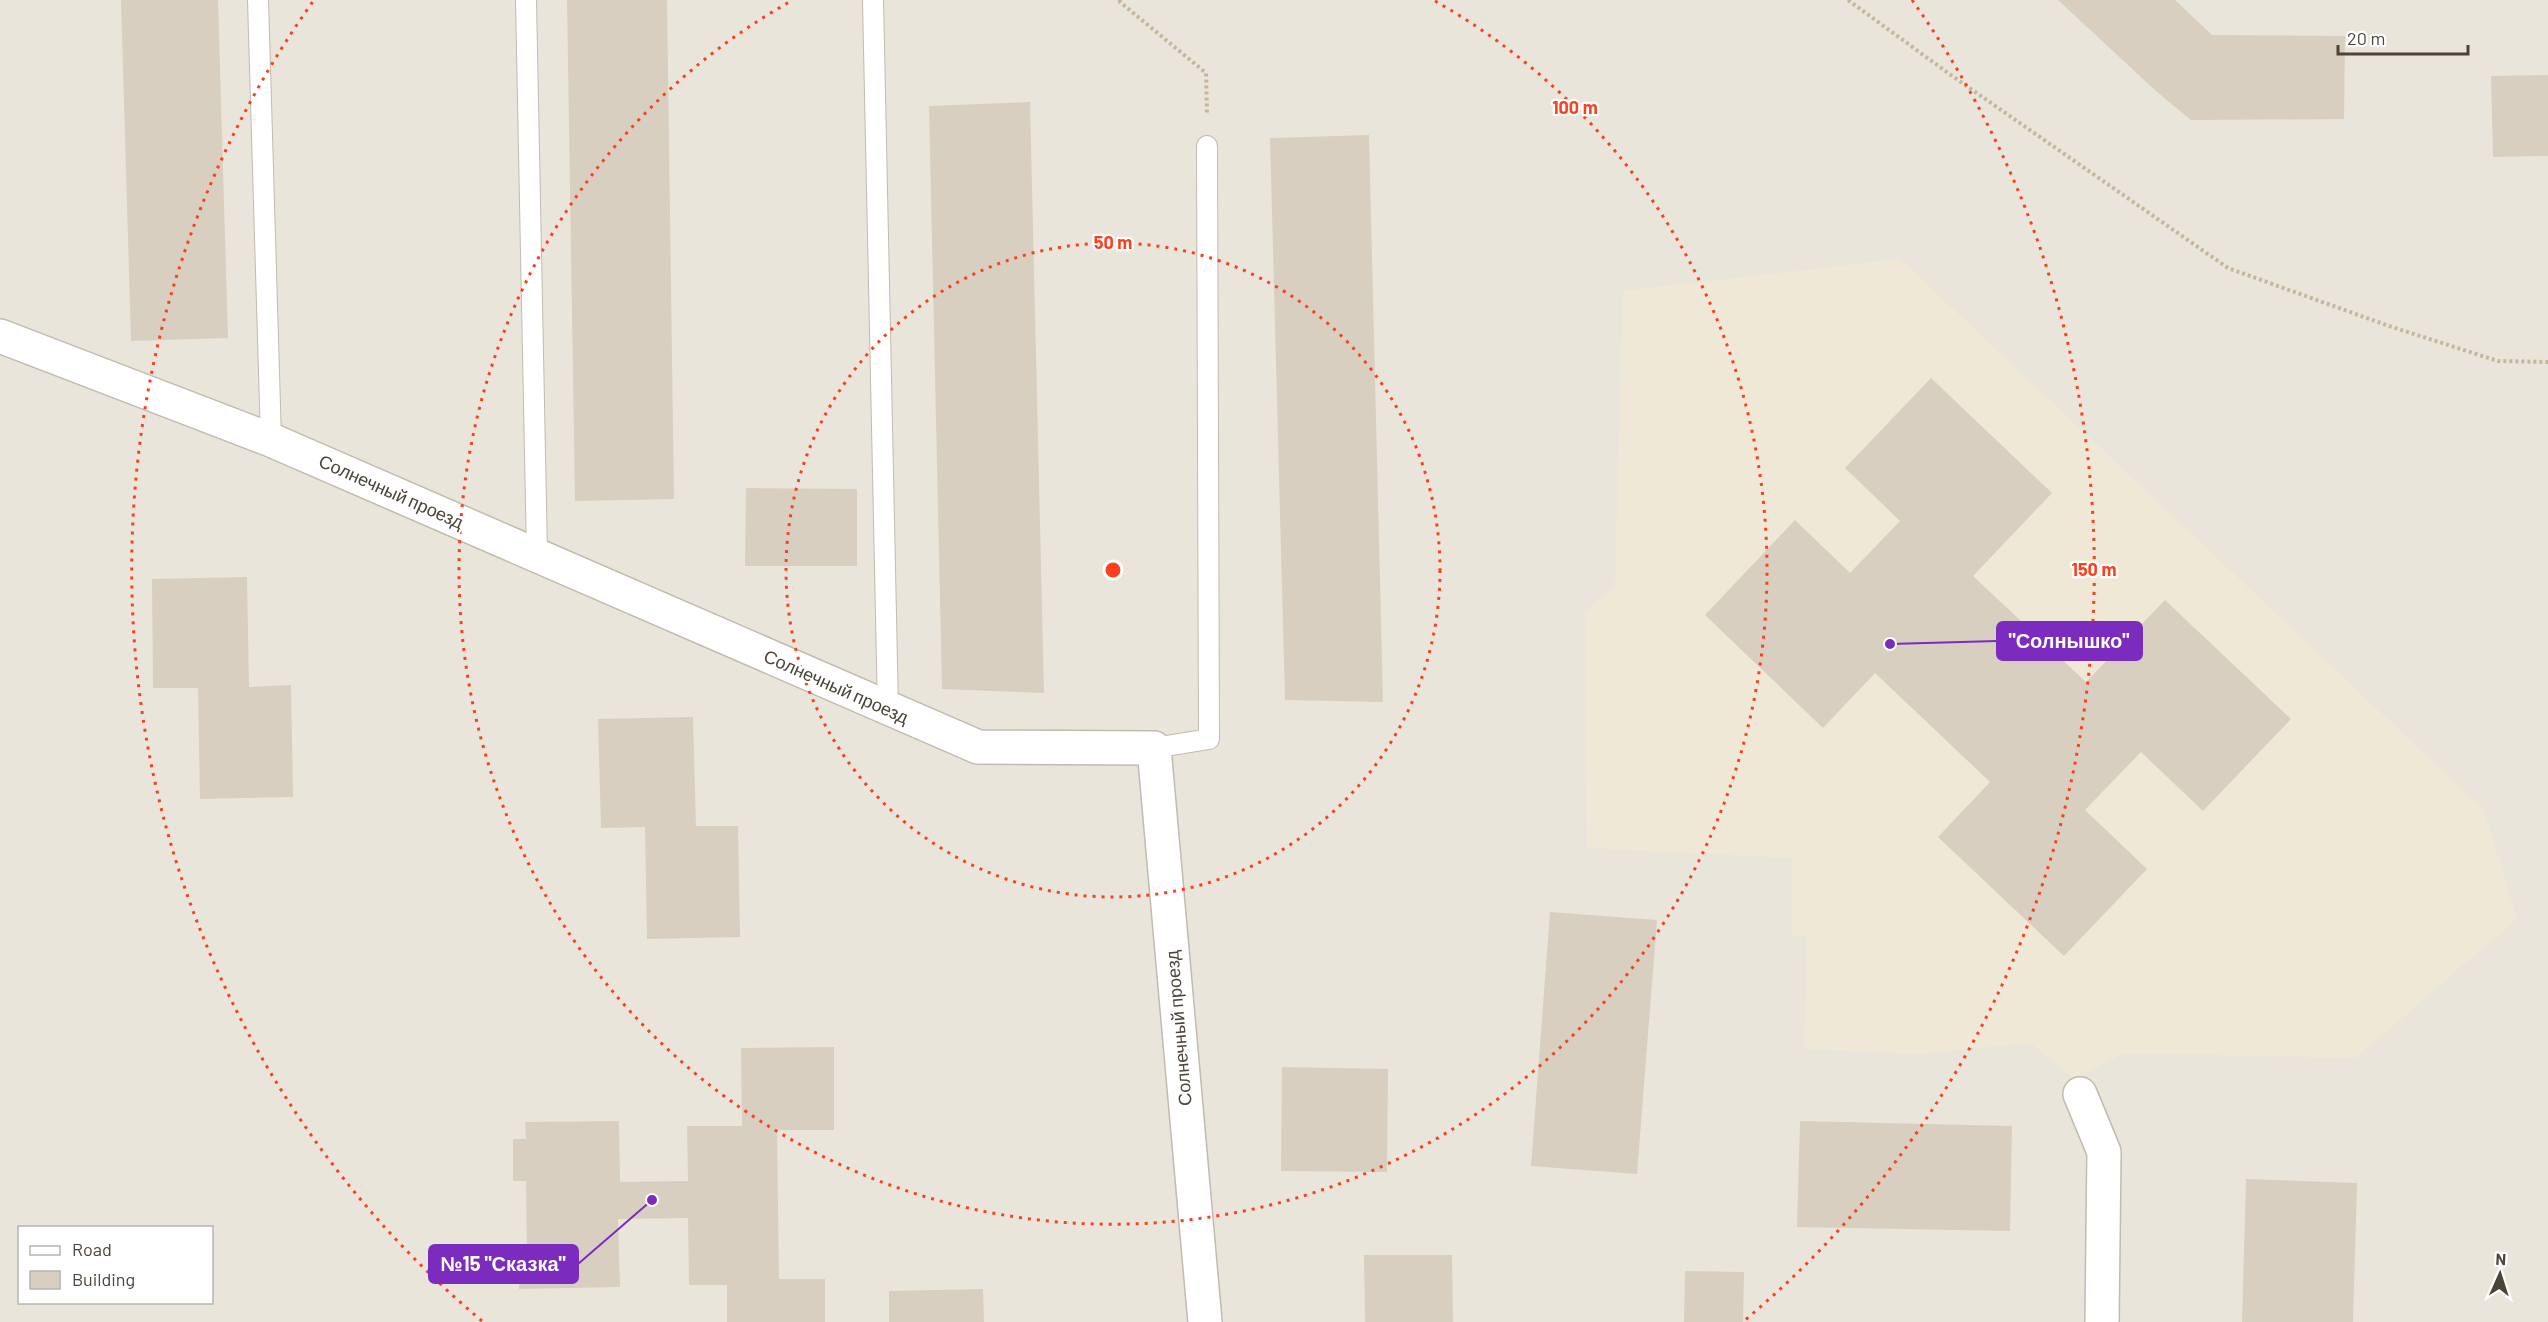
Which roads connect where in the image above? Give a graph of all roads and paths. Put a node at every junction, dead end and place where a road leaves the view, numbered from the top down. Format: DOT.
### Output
graph roads {
  1 [pos="258,0"];
  2 [pos="526,0"];
  3 [pos="873,0"];
  4 [pos="1120,0"];
  5 [pos="1848,0"];
  6 [pos="1207,146"];
  7 [pos="0,336"];
  8 [pos="2548,362"];
  9 [pos="271,440"];
  10 [pos="537,555"];
  11 [pos="888,710"];
  12 [pos="1154,748"];
  13 [pos="2080,1094"];
  14 [pos="1205,1322"];
  15 [pos="2102,1322"];
  1 -- 9 [label="lane"];
  2 -- 10 [label="lane"];
  3 -- 11 [label="lane"];
  4 -- 6 [label="path"];
  5 -- 8 [label="path"];
  6 -- 12 [label="lane"];
  7 -- 9 [label="street, Солнечный проезд"];
  9 -- 10 [label="street, Солнечный проезд"];
  10 -- 11 [label="street, Солнечный проезд"];
  11 -- 12 [label="street, Солнечный проезд"];
  12 -- 14 [label="street, Солнечный проезд"];
  13 -- 15 [label="street"];
}
